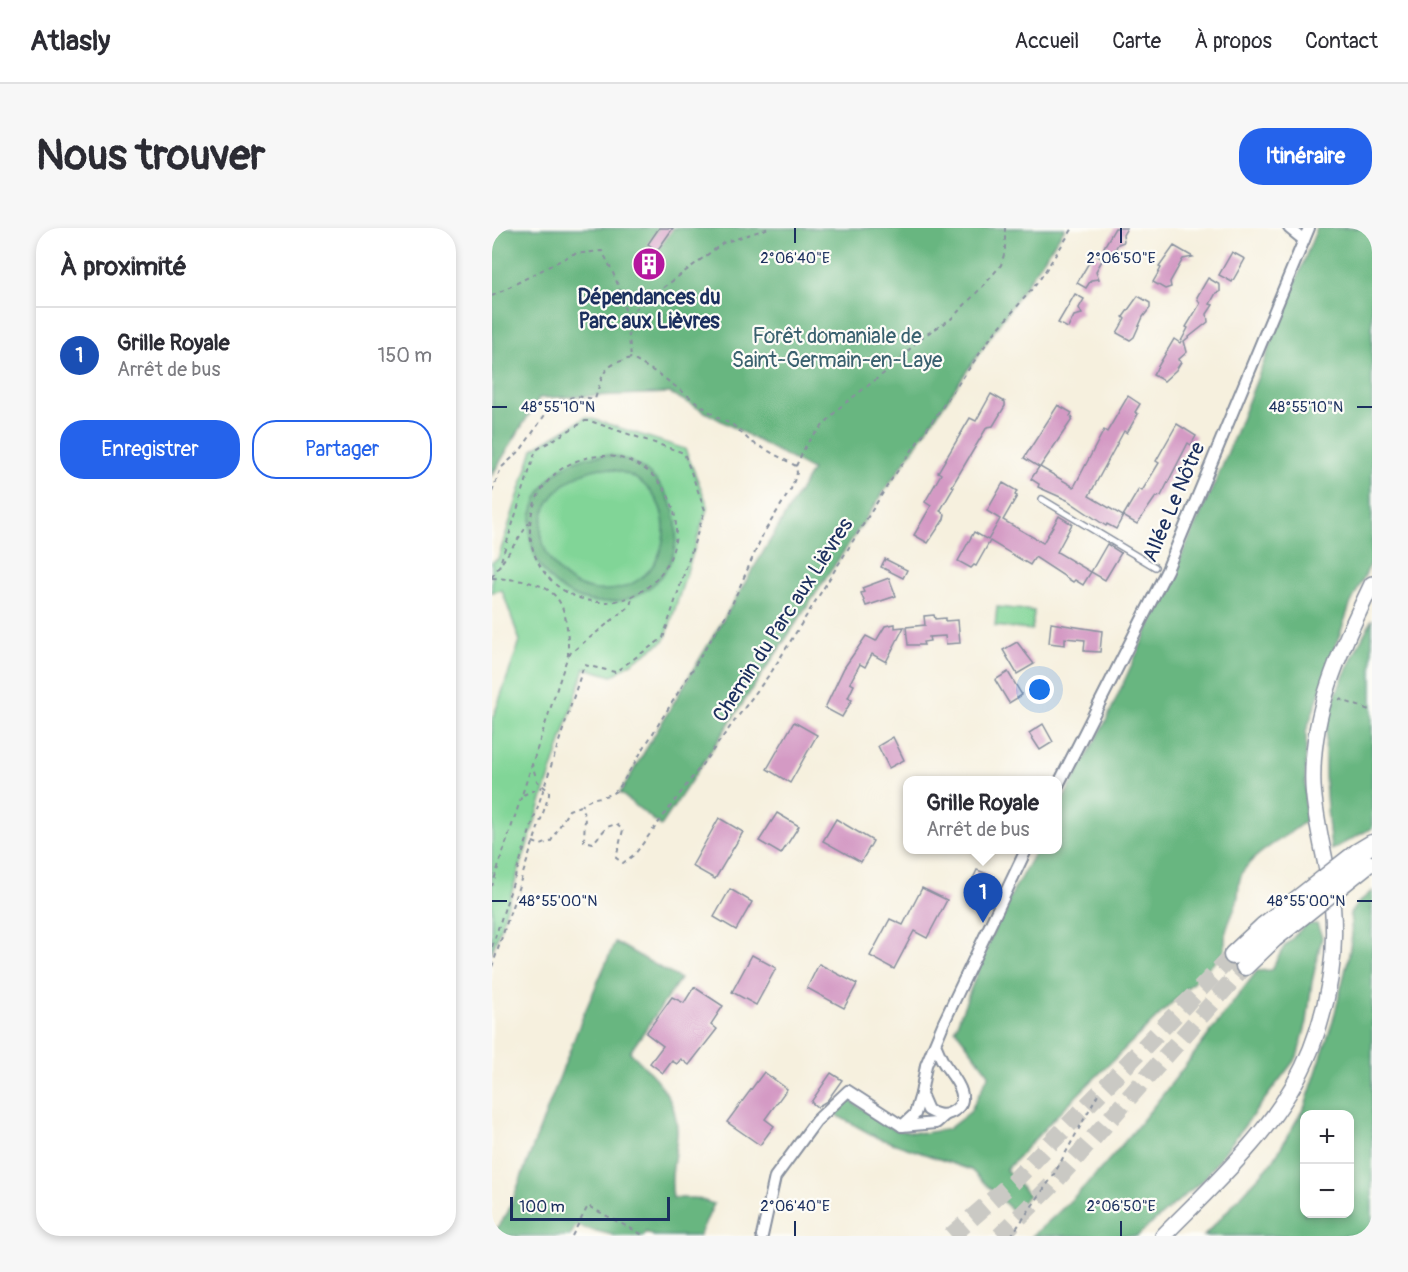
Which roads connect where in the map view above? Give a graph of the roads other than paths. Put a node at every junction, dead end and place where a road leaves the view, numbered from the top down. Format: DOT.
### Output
graph roads {
  1 [pos="1289,228"];
  2 [pos="1309,228"];
  3 [pos="1304,240"];
  4 [pos="1042,499"];
  5 [pos="1155,567"];
  6 [pos="1372,584"];
  7 [pos="1062,777"];
  8 [pos="1372,844"];
  9 [pos="1024,854"];
  10 [pos="1372,861"];
  11 [pos="1269,932"];
  12 [pos="1239,961"];
  13 [pos="935,1044"];
  14 [pos="921,1094"];
  15 [pos="945,1115"];
  16 [pos="902,1126"];
  17 [pos="762,1236"];
  18 [pos="1163,1236"];
  1 -- 3 [label="street"];
  2 -- 3 [label="street, Allée Le Nôtre"];
  3 -- 7 [label="street, Allée Le Nôtre"];
  4 -- 5 [label="lane"];
  6 -- 18 [label="main road"];
  8 -- 11 [label="highway, bridge"];
  9 -- 13 [label="street"];
  10 -- 11 [label="highway, bridge"];
  11 -- 12 [label="highway"];
  13 -- 14 [label="street"];
  13 -- 15 [label="street"];
  14 -- 15 [label="street"];
  14 -- 16 [label="street"];
  15 -- 16 [label="street"];
  16 -- 17 [label="street"];
}
